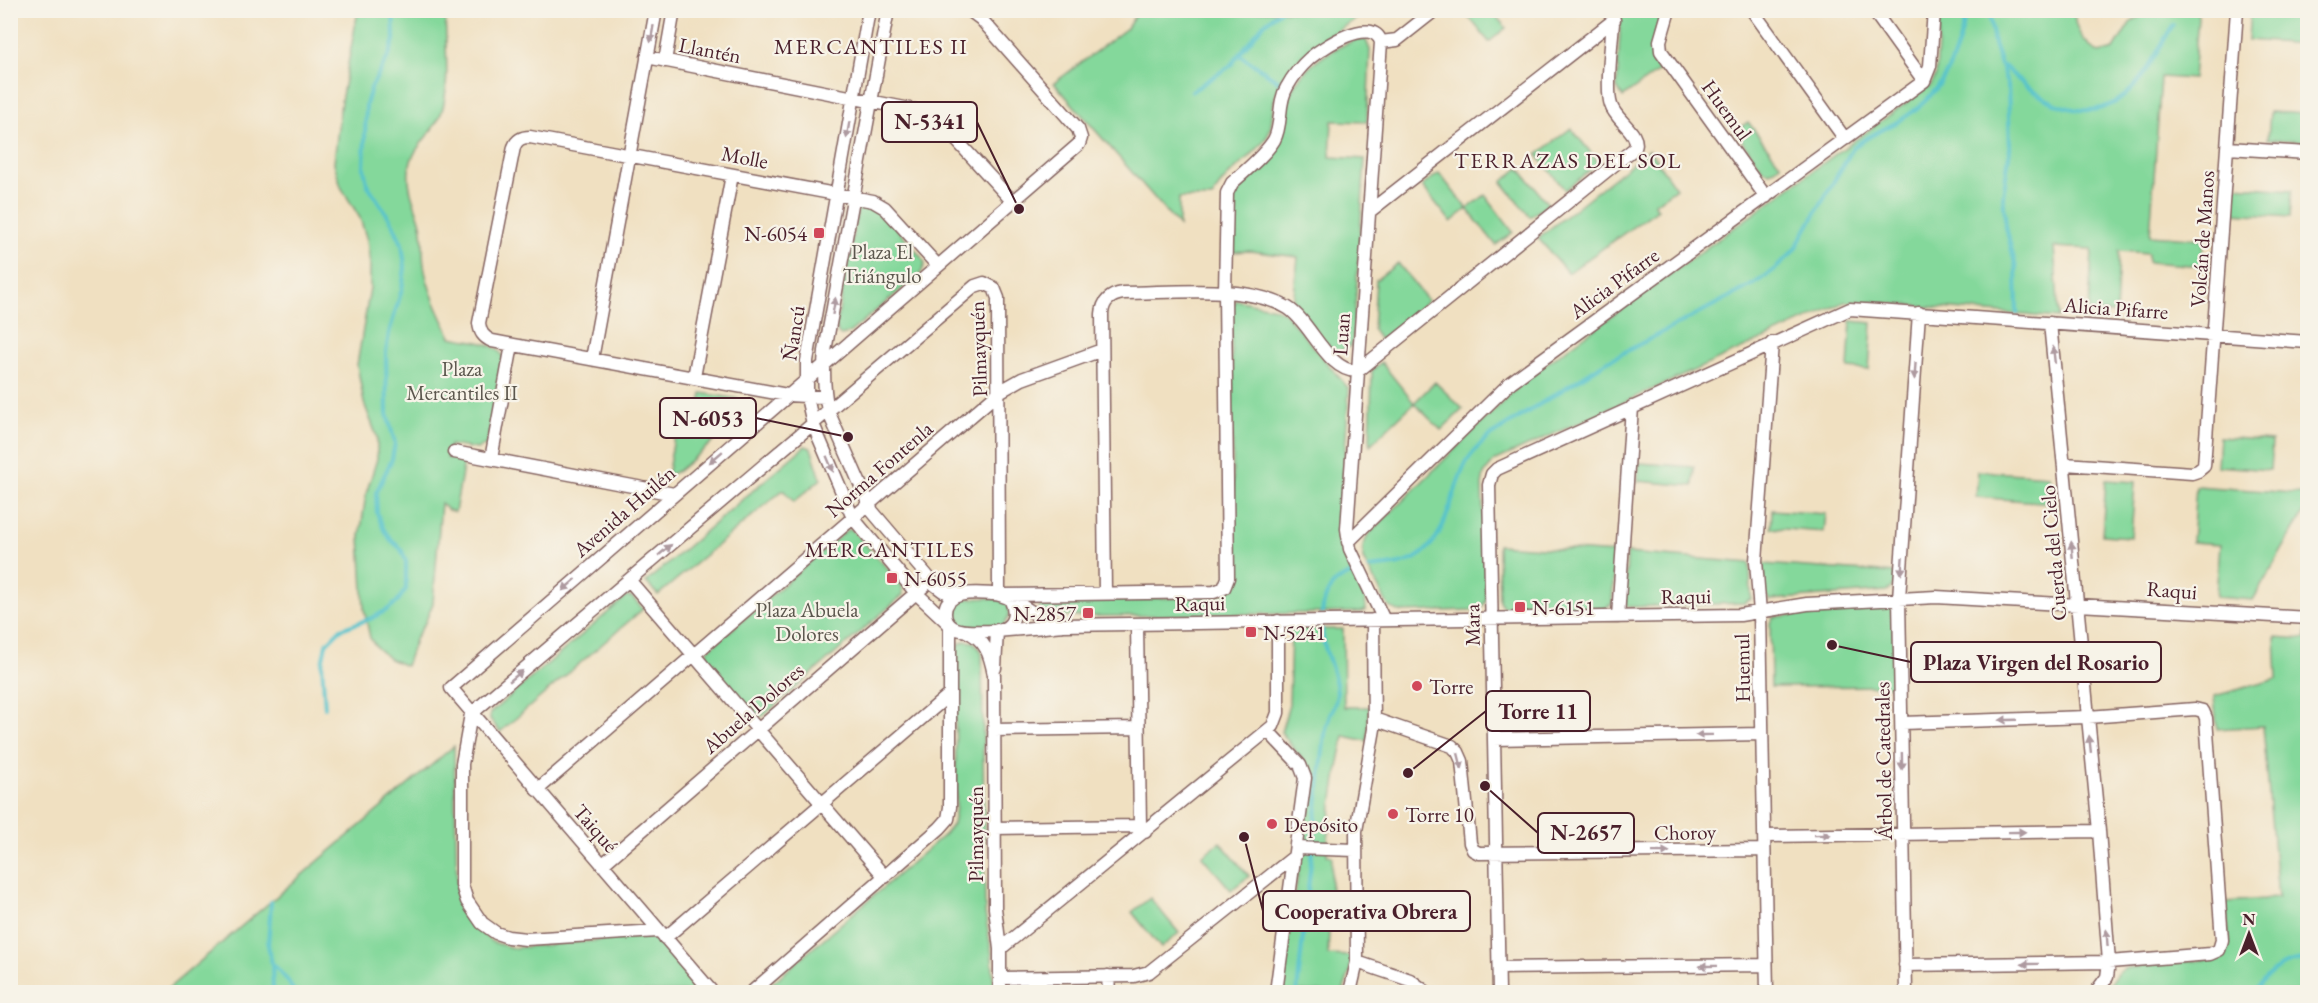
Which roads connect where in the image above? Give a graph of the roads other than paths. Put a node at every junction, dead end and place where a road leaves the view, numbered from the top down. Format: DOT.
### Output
graph roads {
  1 [pos="656,10"];
  2 [pos="674,10"];
  3 [pos="869,10"];
  4 [pos="888,10"];
  5 [pos="969,10"];
  6 [pos="1436,10"];
  7 [pos="1669,10"];
  8 [pos="1752,10"];
  9 [pos="1873,10"];
  10 [pos="1934,10"];
  11 [pos="2237,10"];
  12 [pos="1614,15"];
  13 [pos="1381,42"];
  14 [pos="647,57"];
  15 [pos="665,61"];
  16 [pos="1924,81"];
  17 [pos="854,97"];
  18 [pos="871,100"];
  19 [pos="1845,139"];
  20 [pos="2228,148"];
  21 [pos="2307,153"];
  22 [pos="629,155"];
  23 [pos="732,174"];
  24 [pos="837,194"];
  25 [pos="854,197"];
  26 [pos="1766,197"];
  27 [pos="1012,202"];
  28 [pos="1370,211"];
  29 [pos="938,266"];
  30 [pos="1225,292"];
  31 [pos="1919,313"];
  32 [pos="2050,322"];
  33 [pos="2214,335"];
  34 [pos="2307,342"];
  35 [pos="1772,343"];
  36 [pos="512,345"];
  37 [pos="1102,350"];
  38 [pos="592,359"];
  39 [pos="824,364"];
  40 [pos="1358,371"];
  41 [pos="694,377"];
  42 [pos="806,379"];
  43 [pos="999,392"];
  44 [pos="787,395"];
  45 [pos="807,397"];
  46 [pos="825,397"];
  47 [pos="1632,406"];
  48 [pos="828,411"];
  49 [pos="813,424"];
  50 [pos="454,452"];
  51 [pos="491,459"];
  52 [pos="2065,464"];
  53 [pos="674,494"];
  54 [pos="868,504"];
  55 [pos="853,518"];
  56 [pos="1348,542"];
  57 [pos="629,580"];
  58 [pos="931,580"];
  59 [pos="916,593"];
  60 [pos="1105,593"];
  61 [pos="965,594"];
  62 [pos="1004,597"];
  63 [pos="1899,598"];
  64 [pos="2076,605"];
  65 [pos="1760,613"];
  66 [pos="1618,617"];
  67 [pos="1492,618"];
  68 [pos="2307,618"];
  69 [pos="1379,620"];
  70 [pos="1278,621"];
  71 [pos="948,624"];
  72 [pos="1137,624"];
  73 [pos="1063,625"];
  74 [pos="1000,629"];
  75 [pos="965,630"];
  76 [pos="694,655"];
  77 [pos="994,675"];
  78 [pos="451,688"];
  79 [pos="950,694"];
  80 [pos="471,714"];
  81 [pos="2088,717"];
  82 [pos="1374,719"];
  83 [pos="1902,723"];
  84 [pos="1138,728"];
  85 [pos="758,730"];
  86 [pos="994,730"];
  87 [pos="1268,731"];
  88 [pos="1762,734"];
  89 [pos="1494,739"];
  90 [pos="537,790"];
  91 [pos="822,804"];
  92 [pos="995,828"];
  93 [pos="1142,829"];
  94 [pos="2099,831"];
  95 [pos="1904,834"];
  96 [pos="1764,836"];
  97 [pos="1355,850"];
  98 [pos="1764,850"];
  99 [pos="1299,851"];
  100 [pos="1497,854"];
  101 [pos="602,865"];
  102 [pos="885,877"];
  103 [pos="662,934"];
  104 [pos="1000,950"];
  105 [pos="1357,962"];
  106 [pos="2109,963"];
  107 [pos="1766,965"];
  108 [pos="1905,965"];
  109 [pos="1499,968"];
  110 [pos="1108,976"];
  111 [pos="1000,978"];
  112 [pos="712,993"];
  113 [pos="752,993"];
  114 [pos="1000,993"];
  115 [pos="1109,993"];
  116 [pos="1276,993"];
  117 [pos="1350,993"];
  118 [pos="1426,993"];
  119 [pos="1499,993"];
  120 [pos="1767,993"];
  121 [pos="1906,993"];
  122 [pos="2096,993"];
  1 -- 14 [label="street, one-way"];
  2 -- 15 [label="street"];
  3 -- 17 [label="street, Ñancú"];
  4 -- 18 [label="street, Ñancú"];
  5 -- 27 [label="street, Avenida Huilén"];
  6 -- 13 [label="street"];
  7 -- 26 [label="street, Huemul"];
  8 -- 19 [label="street"];
  9 -- 16 [label="street"];
  10 -- 16 [label="street"];
  11 -- 20 [label="street, Volcán de Manos"];
  12 -- 28 [label="street"];
  12 -- 40 [label="street"];
  13 -- 28 [label="street, Luan"];
  13 -- 30 [label="street"];
  14 -- 15 [label="street, Llantén"];
  14 -- 22 [label="street"];
  15 -- 17 [label="street, Llantén"];
  16 -- 19 [label="street, Alicia Pifarre"];
  17 -- 18 [label="street, Llantén"];
  17 -- 24 [label="street, Ñancú, one-way"];
  18 -- 25 [label="street, Ñancú"];
  18 -- 27 [label="street, Llantén"];
  19 -- 26 [label="street, Alicia Pifarre"];
  20 -- 21 [label="street"];
  20 -- 33 [label="street, Volcán de Manos"];
  22 -- 23 [label="street, Molle"];
  22 -- 36 [label="street, Molle"];
  22 -- 38 [label="street"];
  23 -- 24 [label="street, Molle"];
  23 -- 41 [label="street"];
  24 -- 25 [label="street, Molle"];
  24 -- 42 [label="street, Ñancú"];
  25 -- 29 [label="street, Molle"];
  39 -- 25 [label="street, Ñancú, one-way"];
  26 -- 56 [label="street, Alicia Pifarre"];
  27 -- 29 [label="street, Avenida Huilén"];
  28 -- 40 [label="street, Luan"];
  29 -- 39 [label="street, Avenida Huilén"];
  30 -- 37 [label="street"];
  30 -- 40 [label="street"];
  30 -- 60 [label="street, Raqui"];
  31 -- 32 [label="street, Alicia Pifarre"];
  31 -- 35 [label="street, Alicia Pifarre"];
  31 -- 63 [label="street, Árbol de Catedrales, one-way"];
  32 -- 33 [label="street, Alicia Pifarre"];
  52 -- 32 [label="street, Cuerda del Cielo, one-way"];
  33 -- 34 [label="street, Alicia Pifarre"];
  33 -- 52 [label="street, Volcán de Manos"];
  35 -- 47 [label="street"];
  35 -- 65 [label="street, Huemul"];
  36 -- 38 [label="street"];
  36 -- 51 [label="street"];
  37 -- 43 [label="street, Norma Fontenla"];
  37 -- 60 [label="street"];
  38 -- 41 [label="street"];
  39 -- 42 [label="street, Avenida Huilén"];
  39 -- 46 [label="street, Ñancú"];
  40 -- 56 [label="street, Luan"];
  41 -- 44 [label="street"];
  42 -- 44 [label="street, Avenida Huilén"];
  42 -- 45 [label="street, Ñancú"];
  43 -- 48 [label="street, Pilmayquén"];
  43 -- 54 [label="street, Norma Fontenla"];
  43 -- 62 [label="street, Pilmayquén"];
  44 -- 45 [label="street"];
  44 -- 53 [label="street, Avenida Huilén, one-way"];
  45 -- 46 [label="street"];
  45 -- 49 [label="street, Ñancú"];
  46 -- 48 [label="street, Ñancú"];
  47 -- 66 [label="street"];
  47 -- 67 [label="street, Mara"];
  48 -- 49 [label="street"];
  48 -- 54 [label="street, Ñancú"];
  49 -- 55 [label="street, Ñancú, one-way"];
  57 -- 49 [label="street, one-way"];
  50 -- 51 [label="street"];
  51 -- 53 [label="street"];
  64 -- 52 [label="street, Cuerda del Cielo, one-way"];
  53 -- 78 [label="street, Avenida Huilén, one-way"];
  54 -- 55 [label="street, Norma Fontenla"];
  54 -- 58 [label="street, Ñancú"];
  55 -- 59 [label="street, Ñancú"];
  55 -- 76 [label="street, Norma Fontenla"];
  56 -- 69 [label="street, Luan"];
  57 -- 76 [label="street"];
  80 -- 57 [label="street, one-way"];
  58 -- 59 [label="street, Abuela Dolores"];
  58 -- 61 [label="street, Ñancú"];
  59 -- 71 [label="street, Ñancú"];
  59 -- 85 [label="street, Abuela Dolores"];
  60 -- 62 [label="street, Raqui"];
  61 -- 62 [label="street, Raqui"];
  61 -- 71 [label="street"];
  62 -- 73 [label="street, Raqui"];
  62 -- 74 [label="street"];
  63 -- 64 [label="street, Raqui"];
  63 -- 65 [label="street, Raqui"];
  63 -- 83 [label="street, Árbol de Catedrales"];
  64 -- 68 [label="street, Raqui"];
  64 -- 81 [label="street, Cuerda del Cielo"];
  65 -- 66 [label="street, Raqui"];
  65 -- 88 [label="street, Huemul"];
  66 -- 67 [label="street, Raqui"];
  67 -- 69 [label="street, Raqui"];
  67 -- 89 [label="street, Mara"];
  69 -- 70 [label="street, Raqui"];
  69 -- 82 [label="street, Luan"];
  70 -- 72 [label="street, Raqui"];
  70 -- 87 [label="street"];
  71 -- 75 [label="street, Raqui"];
  71 -- 79 [label="street, Pilmayquén"];
  72 -- 73 [label="street, Raqui"];
  72 -- 84 [label="street"];
  73 -- 74 [label="street, Raqui"];
  74 -- 75 [label="street, Raqui"];
  74 -- 77 [label="street, Pilmayquén"];
  75 -- 77 [label="street, Pilmayquén"];
  76 -- 85 [label="street"];
  76 -- 90 [label="street, Norma Fontenla"];
  77 -- 86 [label="street, Pilmayquén"];
  78 -- 80 [label="street, Taiqué"];
  79 -- 91 [label="street"];
  79 -- 102 [label="street, Pilmayquén"];
  80 -- 90 [label="street, Taiqué"];
  80 -- 103 [label="street"];
  81 -- 83 [label="street, one-way"];
  94 -- 81 [label="street, Cuerda del Cielo, one-way"];
  81 -- 106 [label="street"];
  82 -- 97 [label="street, Luan"];
  82 -- 100 [label="street, Choroy, one-way"];
  83 -- 95 [label="street, Árbol de Catedrales, one-way"];
  84 -- 86 [label="street"];
  84 -- 93 [label="street"];
  85 -- 91 [label="street"];
  85 -- 101 [label="street, Abuela Dolores"];
  86 -- 92 [label="street, Pilmayquén"];
  87 -- 93 [label="street"];
  87 -- 99 [label="street"];
  88 -- 89 [label="street, one-way"];
  88 -- 96 [label="street, Huemul"];
  89 -- 100 [label="street, Mara"];
  90 -- 101 [label="street, Taiqué"];
  91 -- 102 [label="street"];
  91 -- 103 [label="street"];
  92 -- 93 [label="street"];
  92 -- 104 [label="street, Pilmayquén"];
  93 -- 104 [label="street"];
  95 -- 94 [label="street, one-way"];
  106 -- 94 [label="street, Cuerda del Cielo, one-way"];
  96 -- 95 [label="street, one-way"];
  95 -- 108 [label="street, Árbol de Catedrales"];
  96 -- 98 [label="street, Huemul"];
  97 -- 99 [label="street"];
  97 -- 105 [label="street, Luan"];
  100 -- 98 [label="street, Choroy, one-way"];
  98 -- 107 [label="street, Huemul"];
  99 -- 110 [label="street"];
  99 -- 116 [label="street"];
  100 -- 109 [label="street, Mara"];
  101 -- 103 [label="street, Taiqué"];
  102 -- 113 [label="street"];
  103 -- 112 [label="street, Taiqué"];
  104 -- 111 [label="street, Pilmayquén"];
  105 -- 117 [label="street, Luan"];
  105 -- 118 [label="street"];
  106 -- 108 [label="street, one-way"];
  106 -- 122 [label="street, Cuerda del Cielo"];
  107 -- 109 [label="street, one-way"];
  107 -- 120 [label="street, Huemul"];
  108 -- 121 [label="street, Árbol de Catedrales"];
  109 -- 119 [label="street, Mara"];
  110 -- 111 [label="street"];
  110 -- 115 [label="street"];
  111 -- 114 [label="street, Pilmayquén"];
}
